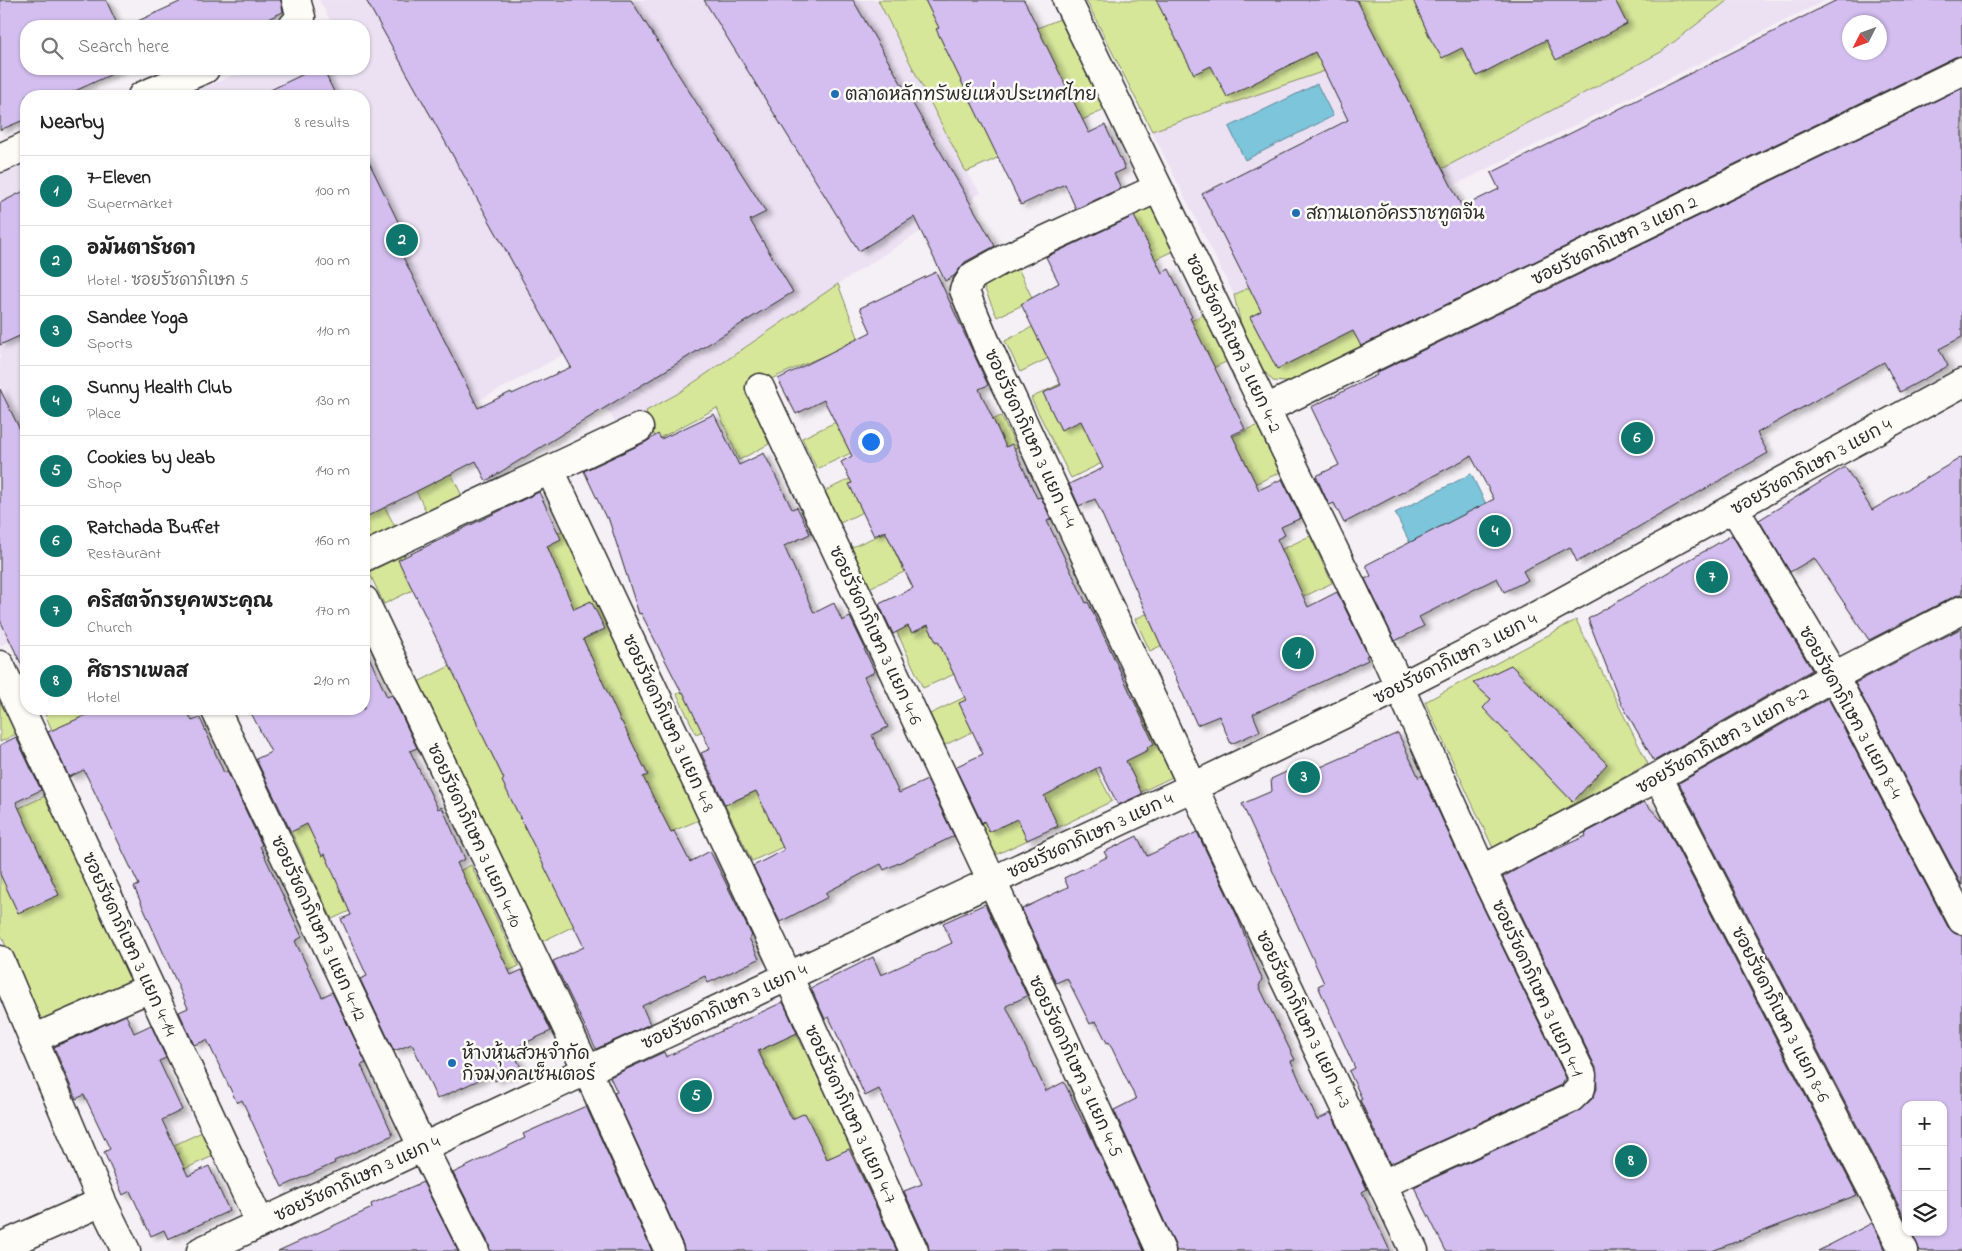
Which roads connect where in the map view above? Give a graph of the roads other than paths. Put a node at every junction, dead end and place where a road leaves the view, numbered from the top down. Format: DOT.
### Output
graph roads {
  1 [pos="296,0"];
  2 [pos="1067,0"];
  3 [pos="298,20"];
  4 [pos="1962,71"];
  5 [pos="192,75"];
  6 [pos="156,90"];
  7 [pos="20,149"];
  8 [pos="0,158"];
  9 [pos="1158,188"];
  10 [pos="1962,383"];
  11 [pos="760,388"];
  12 [pos="1266,409"];
  13 [pos="639,428"];
  14 [pos="550,470"];
  15 [pos="1734,508"];
  16 [pos="370,555"];
  17 [pos="1962,610"];
  18 [pos="370,613"];
  19 [pos="0,665"];
  20 [pos="1834,676"];
  21 [pos="1400,687"];
  22 [pos="20,697"];
  23 [pos="30,715"];
  24 [pos="218,715"];
  25 [pos="1658,777"];
  26 [pos="1193,787"];
  27 [pos="1482,870"];
  28 [pos="992,881"];
  29 [pos="1962,920"];
  30 [pos="0,960"];
  31 [pos="788,976"];
  32 [pos="150,988"];
  33 [pos="33,1039"];
  34 [pos="587,1070"];
  35 [pos="423,1148"];
  36 [pos="1382,1184"];
  37 [pos="102,1202"];
  38 [pos="260,1222"];
  39 [pos="0,1247"];
  40 [pos="216,1248"];
  41 [pos="126,1251"];
  42 [pos="475,1251"];
  43 [pos="669,1251"];
  44 [pos="914,1251"];
  45 [pos="1161,1251"];
  46 [pos="1414,1251"];
  47 [pos="1904,1251"];
  1 -- 3 [label="street"];
  2 -- 9 [label="street, ซอยรัชดาภิเษก 3 แยก 4-2"];
  4 -- 12 [label="street, ซอยรัชดาภิเษก 3 แยก 2"];
  5 -- 6 [label="street"];
  7 -- 8 [label="street"];
  9 -- 12 [label="street, ซอยรัชดาภิเษก 3 แยก 4-2"];
  9 -- 26 [label="street, ซอยรัชดาภิเษก 3 แยก 4-4"];
  10 -- 15 [label="street, ซอยรัชดาภิเษก 3 แยก 4"];
  11 -- 28 [label="street, ซอยรัชดาภิเษก 3 แยก 4-6"];
  12 -- 21 [label="street, ซอยรัชดาภิเษก 3 แยก 4-2"];
  13 -- 14 [label="street"];
  14 -- 16 [label="street"];
  14 -- 31 [label="street, ซอยรัชดาภิเษก 3 แยก 4-8"];
  15 -- 20 [label="street, ซอยรัชดาภิเษก 3 แยก 8-4"];
  15 -- 21 [label="street, ซอยรัชดาภิเษก 3 แยก 4"];
  17 -- 20 [label="street, ซอยรัชดาภิเษก 3 แยก 8-2"];
  18 -- 34 [label="street, ซอยรัชดาภิเษก 3 แยก 4-10"];
  19 -- 22 [label="street, ซอยรัชดาภิเษก 3 แยก 4-14"];
  20 -- 25 [label="street, ซอยรัชดาภิเษก 3 แยก 8-2"];
  20 -- 29 [label="street, ซอยรัชดาภิเษก 3 แยก 8-4"];
  21 -- 26 [label="street, ซอยรัชดาภิเษก 3 แยก 4"];
  21 -- 27 [label="street, ซอยรัชดาภิเษก 3 แยก 4-1"];
  23 -- 32 [label="street, ซอยรัชดาภิเษก 3 แยก 4-14"];
  24 -- 35 [label="street, ซอยรัชดาภิเษก 3 แยก 4-12"];
  25 -- 27 [label="street, ซอยรัชดาภิเษก 3 แยก 8-2"];
  25 -- 47 [label="street, ซอยรัชดาภิเษก 3 แยก 8-6"];
  26 -- 28 [label="street, ซอยรัชดาภิเษก 3 แยก 4"];
  26 -- 36 [label="street, ซอยรัชดาภิเษก 3 แยก 4-3"];
  27 -- 36 [label="street, ซอยรัชดาภิเษก 3 แยก 4-1"];
  28 -- 31 [label="street, ซอยรัชดาภิเษก 3 แยก 4"];
  28 -- 45 [label="street, ซอยรัชดาภิเษก 3 แยก 4-5"];
  30 -- 33 [label="street"];
  31 -- 34 [label="street, ซอยรัชดาภิเษก 3 แยก 4"];
  31 -- 44 [label="street, ซอยรัชดาภิเษก 3 แยก 4-7"];
  32 -- 33 [label="street"];
  32 -- 38 [label="street, ซอยรัชดาภิเษก 3 แยก 4-14"];
  33 -- 37 [label="street"];
  34 -- 35 [label="street, ซอยรัชดาภิเษก 3 แยก 4"];
  34 -- 43 [label="street, ซอยรัชดาภิเษก 3 แยก 4-10"];
  35 -- 38 [label="street, ซอยรัชดาภิเษก 3 แยก 4"];
  35 -- 42 [label="street, ซอยรัชดาภิเษก 3 แยก 4-12"];
  36 -- 46 [label="street, ซอยรัชดาภิเษก 3 แยก 4-3"];
  37 -- 39 [label="street"];
  37 -- 41 [label="street"];
  38 -- 40 [label="street, ซอยรัชดาภิเษก 3 แยก 4"];
}
